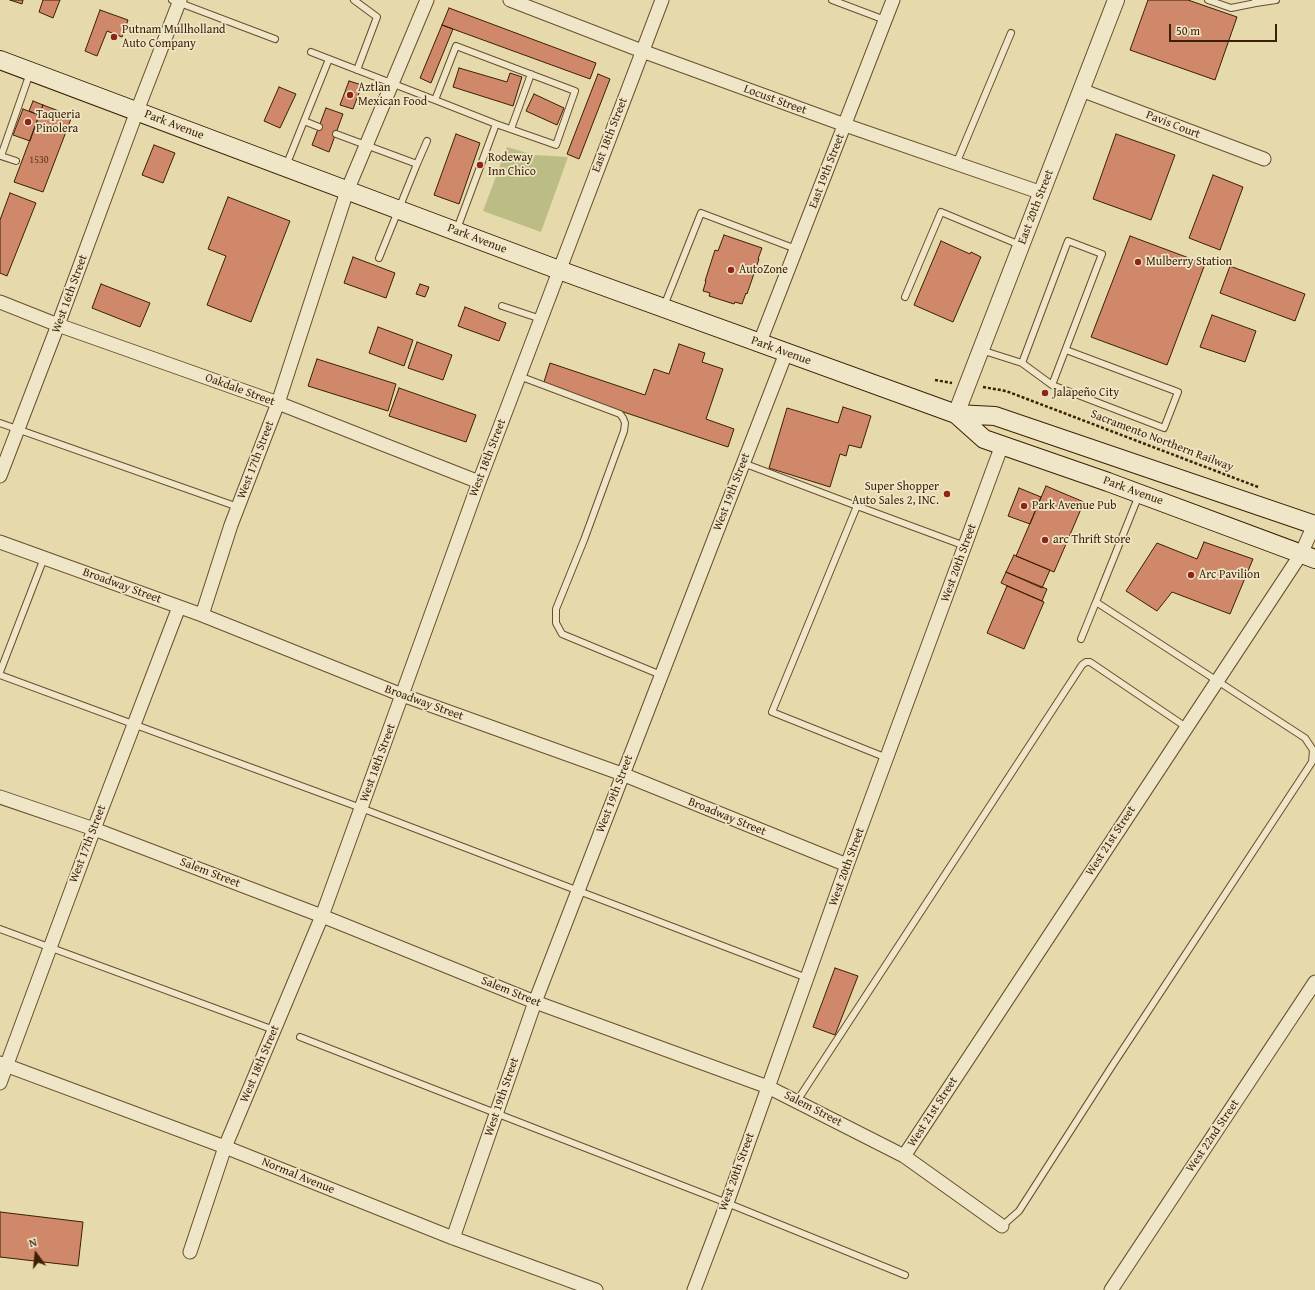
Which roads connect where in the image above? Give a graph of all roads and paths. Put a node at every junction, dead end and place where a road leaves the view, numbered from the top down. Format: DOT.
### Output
graph roads {
  1 [pos="354,0"];
  2 [pos="427,0"];
  3 [pos="510,0"];
  4 [pos="662,0"];
  5 [pos="832,0"];
  6 [pos="893,0"];
  7 [pos="1116,0"];
  8 [pos="1208,0"];
  9 [pos="1276,0"];
  10 [pos="177,1"];
  11 [pos="1256,2"];
  12 [pos="885,20"];
  13 [pos="1010,33"];
  14 [pos="275,39"];
  15 [pos="642,51"];
  16 [pos="312,52"];
  17 [pos="329,59"];
  18 [pos="0,60"];
  19 [pos="357,70"];
  20 [pos="31,71"];
  21 [pos="531,74"];
  22 [pos="392,83"];
  23 [pos="1081,90"];
  24 [pos="436,100"];
  25 [pos="137,111"];
  26 [pos="304,121"];
  27 [pos="496,124"];
  28 [pos="845,125"];
  29 [pos="319,127"];
  30 [pos="510,129"];
  31 [pos="336,134"];
  32 [pos="427,141"];
  33 [pos="367,144"];
  34 [pos="1264,159"];
  35 [pos="16,161"];
  36 [pos="417,164"];
  37 [pos="956,164"];
  38 [pos="285,167"];
  39 [pos="348,191"];
  40 [pos="1042,193"];
  41 [pos="398,210"];
  42 [pos="456,231"];
  43 [pos="1022,246"];
  44 [pos="796,249"];
  45 [pos="379,258"];
  46 [pos="559,270"];
  47 [pos="905,296"];
  48 [pos="0,302"];
  49 [pos="502,306"];
  50 [pos="664,308"];
  51 [pos="541,319"];
  52 [pos="58,325"];
  53 [pos="760,342"];
  54 [pos="981,350"];
  55 [pos="1066,350"];
  56 [pos="786,353"];
  57 [pos="1022,363"];
  58 [pos="519,376"];
  59 [pos="935,380"];
  60 [pos="958,384"];
  61 [pos="1052,385"];
  62 [pos="978,386"];
  63 [pos="278,403"];
  64 [pos="956,414"];
  65 [pos="0,423"];
  66 [pos="18,430"];
  67 [pos="1002,445"];
  68 [pos="743,463"];
  69 [pos="0,476"];
  70 [pos="479,482"];
  71 [pos="1264,489"];
  72 [pos="1139,494"];
  73 [pos="857,506"];
  74 [pos="238,507"];
  75 [pos="1315,525"];
  76 [pos="0,542"];
  77 [pos="965,546"];
  78 [pos="1308,556"];
  79 [pos="44,558"];
  80 [pos="1096,602"];
  81 [pos="179,607"];
  82 [pos="202,615"];
  83 [pos="1080,639"];
  84 [pos="0,672"];
  85 [pos="661,675"];
  86 [pos="0,676"];
  87 [pos="1217,680"];
  88 [pos="402,695"];
  89 [pos="134,725"];
  90 [pos="1186,727"];
  91 [pos="887,758"];
  92 [pos="622,774"];
  93 [pos="0,796"];
  94 [pos="361,808"];
  95 [pos="94,829"];
  96 [pos="847,865"];
  97 [pos="578,890"];
  98 [pos="322,916"];
  99 [pos="0,929"];
  100 [pos="50,947"];
  101 [pos="807,978"];
  102 [pos="1315,982"];
  103 [pos="535,1002"];
  104 [pos="274,1030"];
  105 [pos="300,1037"];
  106 [pos="3,1065"];
  107 [pos="0,1083"];
  108 [pos="768,1087"];
  109 [pos="797,1101"];
  110 [pos="496,1114"];
  111 [pos="225,1147"];
  112 [pos="904,1156"];
  113 [pos="726,1203"];
  114 [pos="1002,1226"];
  115 [pos="453,1238"];
  116 [pos="190,1252"];
  117 [pos="905,1274"];
  118 [pos="596,1290"];
  119 [pos="694,1290"];
  120 [pos="1111,1290"];
  1 -- 19 [label="lane"];
  2 -- 22 [label="street, West 17th Street"];
  3 -- 15 [label="street, Locust Street"];
  4 -- 15 [label="street, East 18th Street"];
  5 -- 12 [label="lane"];
  6 -- 12 [label="street, East 19th Street"];
  7 -- 23 [label="street, East 20th Street"];
  8 -- 11 [label="lane"];
  9 -- 11 [label="lane"];
  10 -- 14 [label="lane"];
  10 -- 25 [label="street, West 16th Street"];
  12 -- 28 [label="street, East 19th Street"];
  13 -- 37 [label="lane"];
  15 -- 28 [label="street, Locust Street"];
  15 -- 46 [label="street, East 18th Street"];
  16 -- 17 [label="lane"];
  17 -- 19 [label="lane"];
  17 -- 26 [label="lane"];
  18 -- 20 [label="main road, Park Avenue"];
  19 -- 22 [label="lane"];
  20 -- 25 [label="main road, Park Avenue"];
  20 -- 35 [label="lane"];
  21 -- 24 [label="lane"];
  21 -- 30 [label="lane"];
  21 -- 30 [label="lane"];
  22 -- 24 [label="lane"];
  22 -- 33 [label="street, West 17th Street"];
  23 -- 34 [label="street, Pavis Court"];
  23 -- 40 [label="street, East 20th Street"];
  24 -- 27 [label="lane"];
  25 -- 38 [label="main road, Park Avenue"];
  25 -- 52 [label="street, West 16th Street"];
  26 -- 29 [label="lane"];
  26 -- 38 [label="lane"];
  27 -- 30 [label="lane"];
  27 -- 42 [label="lane"];
  28 -- 37 [label="street, Locust Street"];
  28 -- 44 [label="street, East 19th Street"];
  31 -- 33 [label="lane"];
  32 -- 36 [label="lane"];
  33 -- 36 [label="lane"];
  33 -- 39 [label="street, West 17th Street"];
  36 -- 41 [label="lane"];
  37 -- 40 [label="street, Locust Street"];
  38 -- 39 [label="main road, Park Avenue"];
  39 -- 41 [label="main road, Park Avenue"];
  39 -- 63 [label="street, West 17th Street"];
  40 -- 43 [label="street, East 20th Street"];
  41 -- 42 [label="main road, Park Avenue"];
  41 -- 45 [label="lane"];
  42 -- 46 [label="main road, Park Avenue"];
  43 -- 47 [label="lane"];
  43 -- 54 [label="street, East 20th Street"];
  44 -- 50 [label="lane"];
  44 -- 53 [label="street, East 19th Street"];
  46 -- 50 [label="main road, Park Avenue"];
  46 -- 51 [label="street, West 18th Street"];
  48 -- 52 [label="street, Oakdale Street"];
  49 -- 51 [label="lane"];
  50 -- 53 [label="main road, Park Avenue"];
  51 -- 58 [label="street, West 18th Street"];
  52 -- 63 [label="street, Oakdale Street"];
  52 -- 66 [label="street, West 16th Street"];
  53 -- 56 [label="main road, Park Avenue"];
  54 -- 57 [label="lane"];
  54 -- 64 [label="street, East 20th Street"];
  55 -- 57 [label="lane"];
  55 -- 61 [label="lane"];
  55 -- 61 [label="lane"];
  56 -- 64 [label="main road, Park Avenue"];
  56 -- 68 [label="street, West 19th Street"];
  57 -- 61 [label="lane"];
  58 -- 70 [label="street, West 18th Street"];
  58 -- 85 [label="lane"];
  59 -- 60 [label="path"];
  62 -- 71 [label="path, Sacramento Northern Railway"];
  63 -- 70 [label="street, Oakdale Street"];
  63 -- 74 [label="street, West 17th Street"];
  64 -- 67 [label="main road, Park Avenue"];
  64 -- 75 [label="main road, Park Avenue"];
  65 -- 66 [label="lane"];
  66 -- 69 [label="street, West 16th Street"];
  66 -- 74 [label="lane"];
  67 -- 72 [label="main road, Park Avenue"];
  67 -- 77 [label="street, West 20th Street"];
  68 -- 73 [label="lane"];
  68 -- 85 [label="street, West 19th Street"];
  70 -- 88 [label="street, West 18th Street"];
  72 -- 78 [label="main road, Park Avenue"];
  72 -- 80 [label="lane"];
  73 -- 77 [label="lane"];
  73 -- 91 [label="lane"];
  74 -- 82 [label="street, West 17th Street"];
  75 -- 78 [label="street, West 21st Street"];
  76 -- 79 [label="street, Broadway Street"];
  77 -- 91 [label="street, West 20th Street"];
  78 -- 87 [label="street, West 21st Street"];
  79 -- 81 [label="street, Broadway Street"];
  79 -- 84 [label="lane"];
  80 -- 83 [label="lane"];
  80 -- 87 [label="lane"];
  81 -- 82 [label="street, Broadway Street"];
  81 -- 89 [label="street, West 17th Street"];
  82 -- 88 [label="street, Broadway Street"];
  85 -- 92 [label="street, West 19th Street"];
  86 -- 89 [label="lane"];
  87 -- 90 [label="street, West 21st Street"];
  87 -- 114 [label="lane"];
  88 -- 92 [label="street, Broadway Street"];
  88 -- 94 [label="street, West 18th Street"];
  89 -- 94 [label="lane"];
  89 -- 95 [label="street, West 17th Street"];
  90 -- 109 [label="lane"];
  90 -- 112 [label="street, West 21st Street"];
  91 -- 96 [label="street, West 20th Street"];
  92 -- 96 [label="street, Broadway Street"];
  92 -- 97 [label="street, West 19th Street"];
  93 -- 95 [label="street, Salem Street"];
  94 -- 97 [label="lane"];
  94 -- 98 [label="street, West 18th Street"];
  95 -- 98 [label="street, Salem Street"];
  95 -- 100 [label="street, West 17th Street"];
  96 -- 101 [label="street, West 20th Street"];
  97 -- 101 [label="lane"];
  97 -- 103 [label="street, West 19th Street"];
  98 -- 103 [label="street, Salem Street"];
  98 -- 104 [label="street, West 18th Street"];
  99 -- 100 [label="lane"];
  100 -- 104 [label="lane"];
  100 -- 106 [label="street, West 17th Street"];
  101 -- 108 [label="street, West 20th Street"];
  102 -- 120 [label="street, West 22nd Street"];
  103 -- 108 [label="street, Salem Street"];
  103 -- 110 [label="street, West 19th Street"];
  104 -- 111 [label="street, West 18th Street"];
  105 -- 110 [label="lane"];
  106 -- 107 [label="street, West 17th Street"];
  106 -- 111 [label="street, Normal Avenue"];
  108 -- 109 [label="street, Salem Street"];
  108 -- 113 [label="street, West 20th Street"];
  109 -- 112 [label="street, Salem Street"];
  110 -- 113 [label="lane"];
  110 -- 115 [label="street, West 19th Street"];
  111 -- 115 [label="street, Normal Avenue"];
  111 -- 116 [label="street, West 18th Street"];
  112 -- 114 [label="street, Salem Street"];
  113 -- 117 [label="lane"];
  113 -- 119 [label="street, West 20th Street"];
  115 -- 118 [label="street, Normal Avenue"];
}
